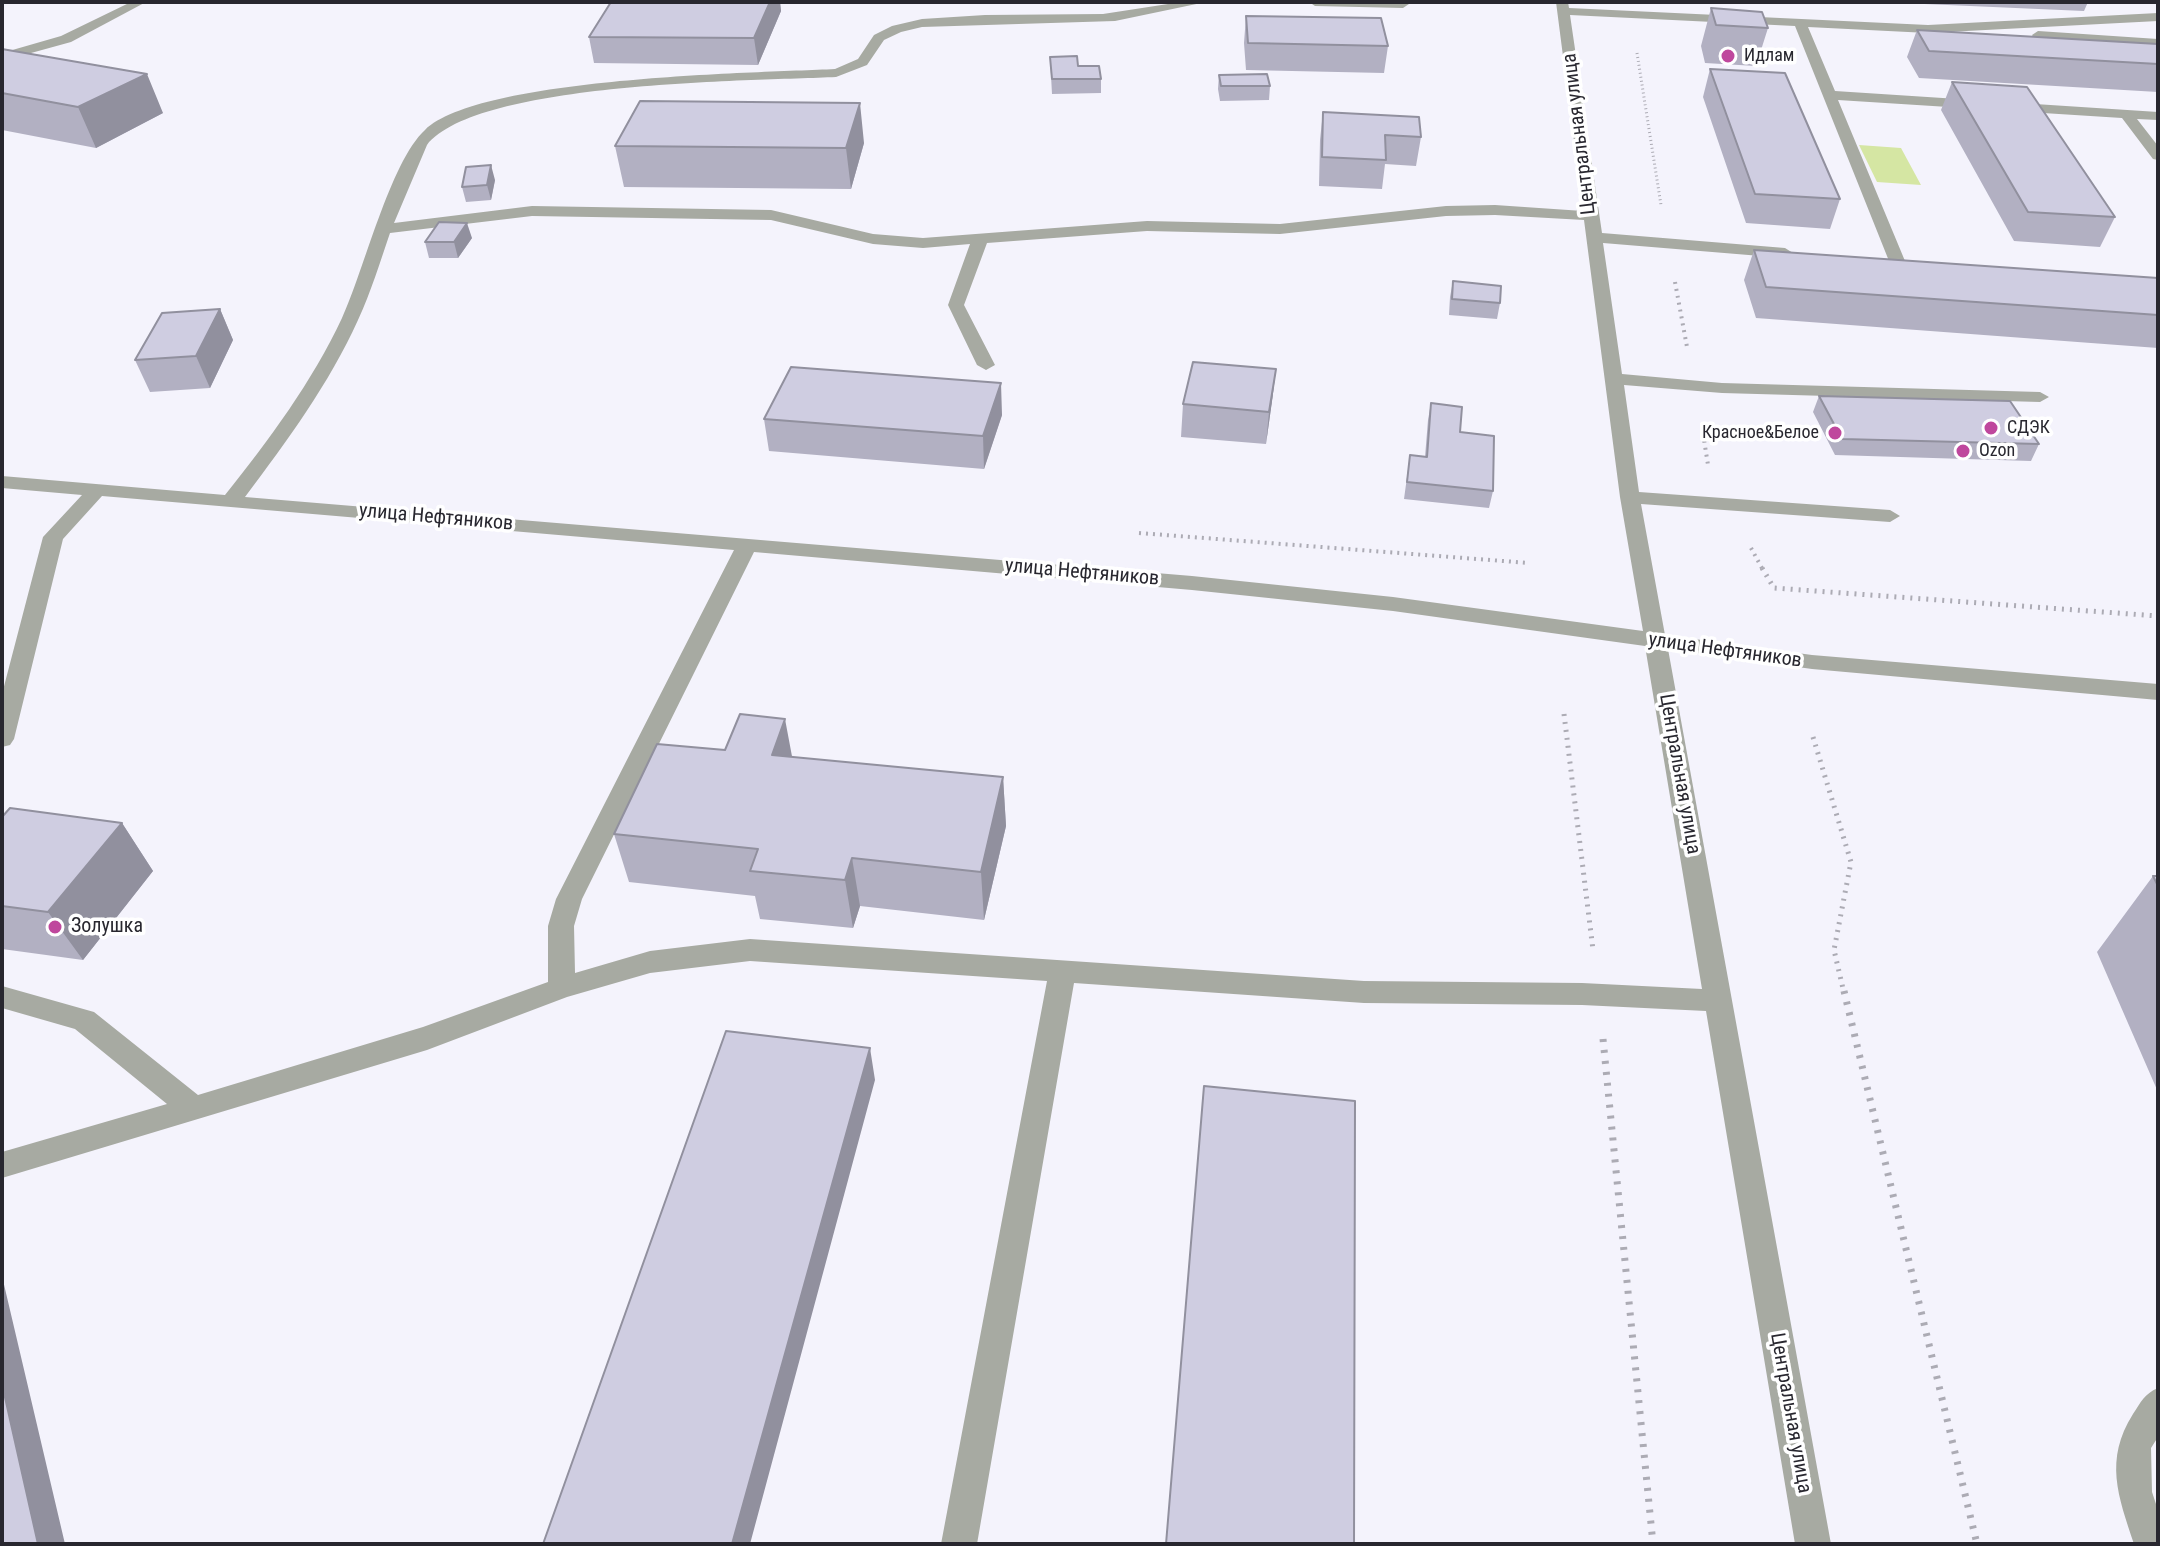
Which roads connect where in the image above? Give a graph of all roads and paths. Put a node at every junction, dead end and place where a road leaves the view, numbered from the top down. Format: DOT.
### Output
graph roads {
  1 [pos="140,2"];
  2 [pos="1200,2"];
  3 [pos="1315,2"];
  4 [pos="1662,2"];
  5 [pos="1753,2"];
  6 [pos="1403,4"];
  7 [pos="1563,6"];
  8 [pos="1630,14"];
  9 [pos="1673,17"];
  10 [pos="2158,17"];
  11 [pos="1743,20"];
  12 [pos="1800,23"];
  13 [pos="1928,29"];
  14 [pos="2158,43"];
  15 [pos="2,57"];
  16 [pos="1830,95"];
  17 [pos="2126,114"];
  18 [pos="2158,116"];
  19 [pos="2158,156"];
  20 [pos="1590,216"];
  21 [pos="386,229"];
  22 [pos="1592,237"];
  23 [pos="980,239"];
  24 [pos="1668,243"];
  25 [pos="1805,254"];
  26 [pos="1897,261"];
  27 [pos="986,365"];
  28 [pos="1613,379"];
  29 [pos="1694,386"];
  30 [pos="2040,397"];
  31 [pos="2,482"];
  32 [pos="97,490"];
  33 [pos="1630,497"];
  34 [pos="231,501"];
  35 [pos="1726,503"];
  36 [pos="1890,516"];
  37 [pos="748,544"];
  38 [pos="2158,616"];
  39 [pos="1655,641"];
  40 [pos="2158,692"];
  41 [pos="1564,714"];
  42 [pos="1813,737"];
  43 [pos="2,739"];
  44 [pos="1062,972"];
  45 [pos="562,988"];
  46 [pos="1599,995"];
  47 [pos="2,997"];
  48 [pos="1719,1001"];
  49 [pos="194,1109"];
  50 [pos="2,1165"];
  51 [pos="2158,1405"];
  52 [pos="959,1544"];
  53 [pos="1653,1544"];
  54 [pos="1813,1544"];
  55 [pos="1977,1544"];
  56 [pos="2152,1544"];
  1 -- 15 [label="street"];
  2 -- 21 [label="street"];
  3 -- 6 [label="street"];
  4 -- 9 [label="street"];
  5 -- 11 [label="street"];
  7 -- 8 [label="street"];
  7 -- 20 [label="street, Центральная улица"];
  8 -- 9 [label="street"];
  8 -- 24 [label="path"];
  9 -- 11 [label="street"];
  10 -- 13 [label="street"];
  11 -- 12 [label="street"];
  12 -- 13 [label="street"];
  12 -- 16 [label="street"];
  13 -- 14 [label="street"];
  16 -- 17 [label="street"];
  16 -- 26 [label="street"];
  17 -- 18 [label="street"];
  17 -- 19 [label="street"];
  20 -- 22 [label="street, Центральная улица"];
  20 -- 23 [label="street"];
  21 -- 23 [label="street"];
  21 -- 34 [label="street"];
  22 -- 24 [label="street"];
  22 -- 28 [label="street, Центральная улица"];
  23 -- 27 [label="street"];
  24 -- 25 [label="street"];
  24 -- 29 [label="path"];
  28 -- 29 [label="street"];
  28 -- 33 [label="street, Центральная улица"];
  29 -- 30 [label="street"];
  29 -- 35 [label="path"];
  31 -- 32 [label="street, улица Нефтяников"];
  32 -- 34 [label="street, улица Нефтяников"];
  32 -- 43 [label="street"];
  33 -- 35 [label="street"];
  33 -- 39 [label="street, Центральная улица"];
  34 -- 37 [label="street, улица Нефтяников"];
  35 -- 36 [label="street"];
  35 -- 38 [label="path"];
  37 -- 39 [label="street, улица Нефтяников"];
  37 -- 45 [label="street"];
  39 -- 40 [label="street, улица Нефтяников"];
  39 -- 48 [label="street, Центральная улица"];
  41 -- 46 [label="path"];
  42 -- 55 [label="path"];
  44 -- 45 [label="street"];
  44 -- 46 [label="street"];
  44 -- 52 [label="street"];
  45 -- 49 [label="street"];
  46 -- 48 [label="street"];
  46 -- 53 [label="path"];
  47 -- 49 [label="street"];
  48 -- 54 [label="street, Центральная улица"];
  49 -- 50 [label="street"];
  51 -- 56 [label="street"];
}
